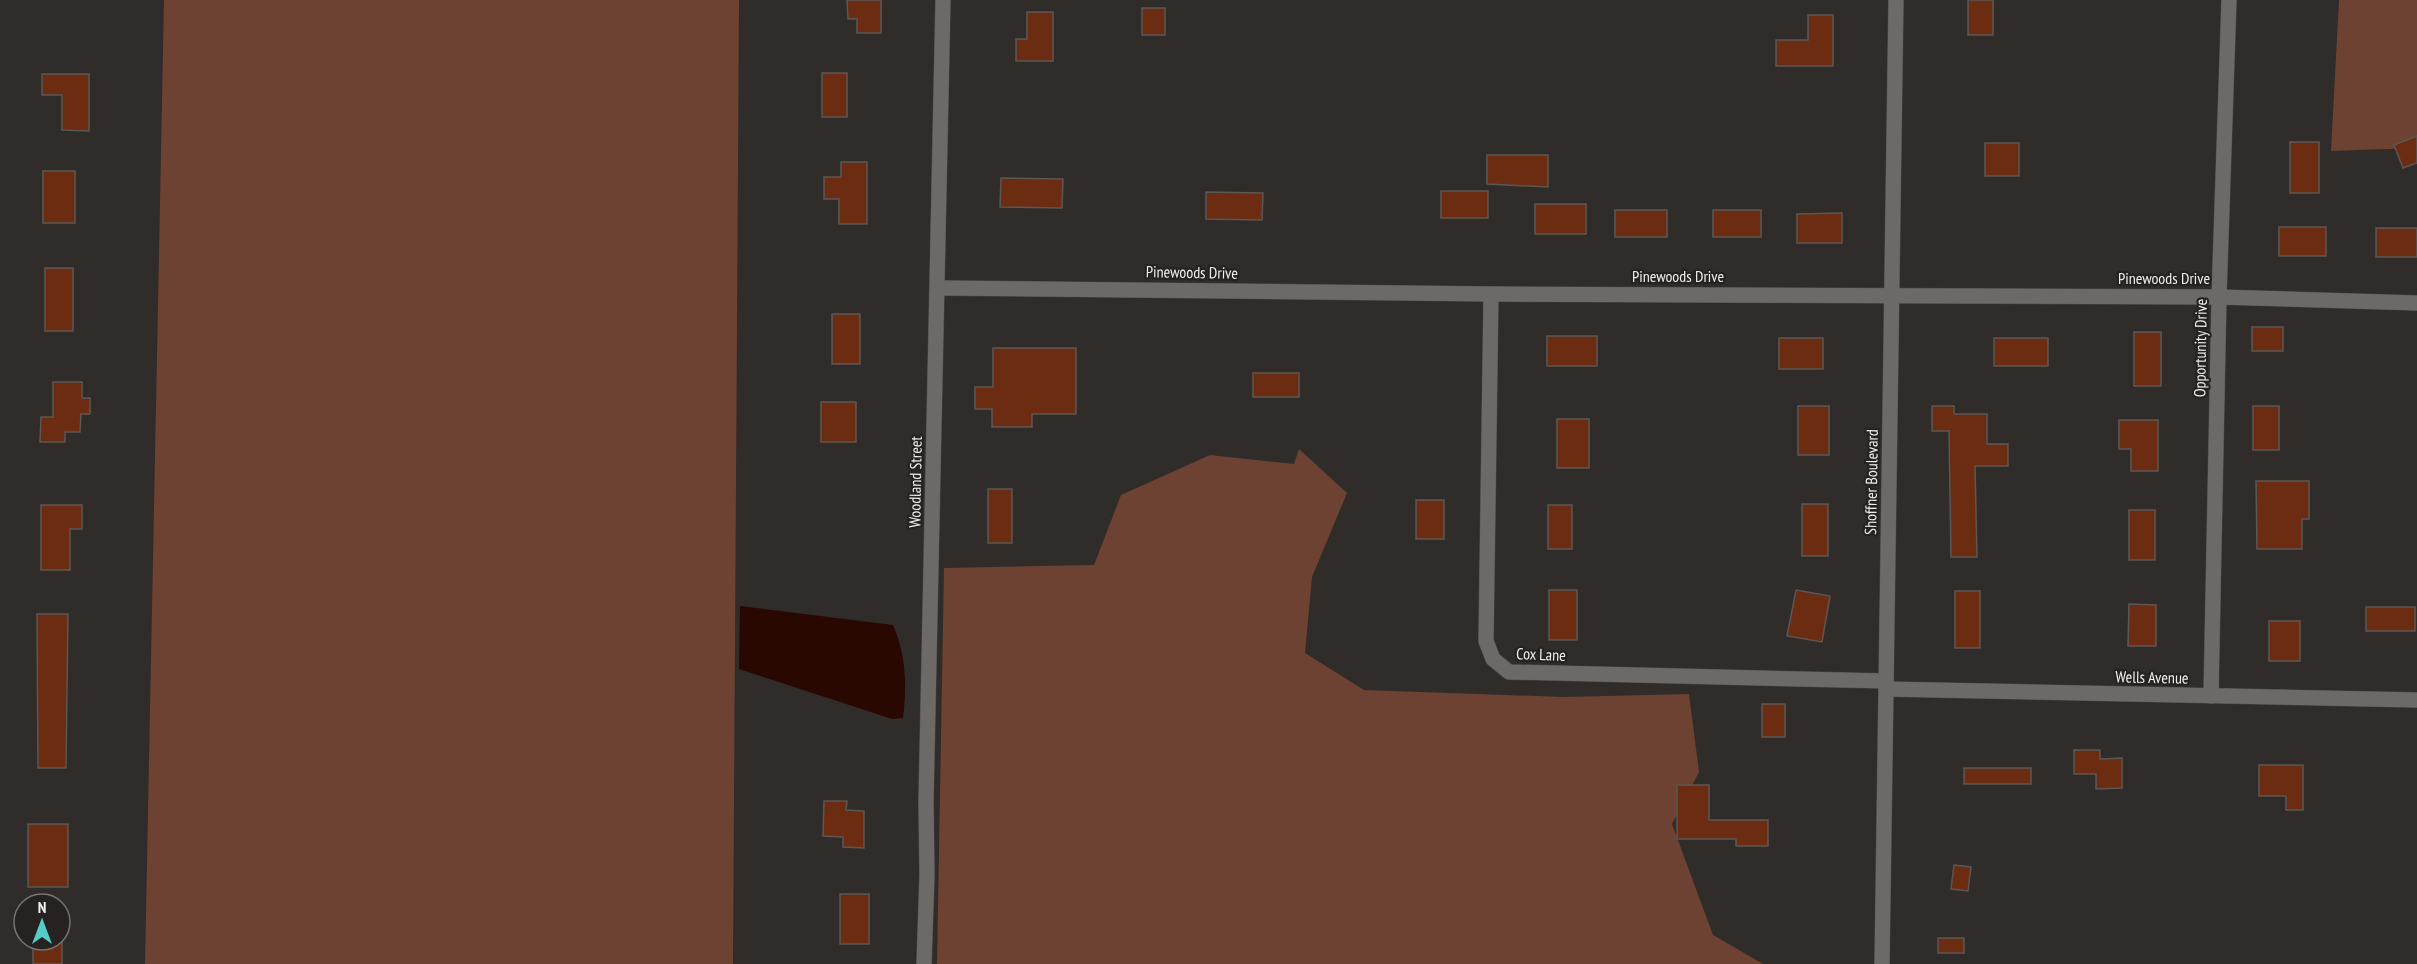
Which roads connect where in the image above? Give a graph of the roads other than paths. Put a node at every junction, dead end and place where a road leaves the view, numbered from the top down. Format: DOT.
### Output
graph roads {
  1 [pos="943,0"];
  2 [pos="1896,0"];
  3 [pos="2229,0"];
  4 [pos="938,288"];
  5 [pos="1491,294"];
  6 [pos="1892,295"];
  7 [pos="2219,297"];
  8 [pos="2417,303"];
  9 [pos="1886,685"];
  10 [pos="2211,696"];
  11 [pos="2417,700"];
  12 [pos="924,964"];
  13 [pos="1882,964"];
  1 -- 4 [label="street, Woodland Street"];
  2 -- 6 [label="street, Shoffner Boulevard"];
  3 -- 7 [label="street, Opportunity Drive"];
  4 -- 5 [label="street, Pinewoods Drive"];
  4 -- 12 [label="street, Woodland Street"];
  5 -- 6 [label="street, Pinewoods Drive"];
  5 -- 9 [label="street, Cox Lane"];
  6 -- 7 [label="street, Pinewoods Drive"];
  6 -- 9 [label="street, Shoffner Boulevard"];
  7 -- 8 [label="street, Pinewoods Drive"];
  7 -- 10 [label="street, Opportunity Drive"];
  9 -- 10 [label="street, Wells Avenue"];
  9 -- 13 [label="street, Shoffner Boulevard"];
  10 -- 11 [label="street, Wells Avenue"];
}
